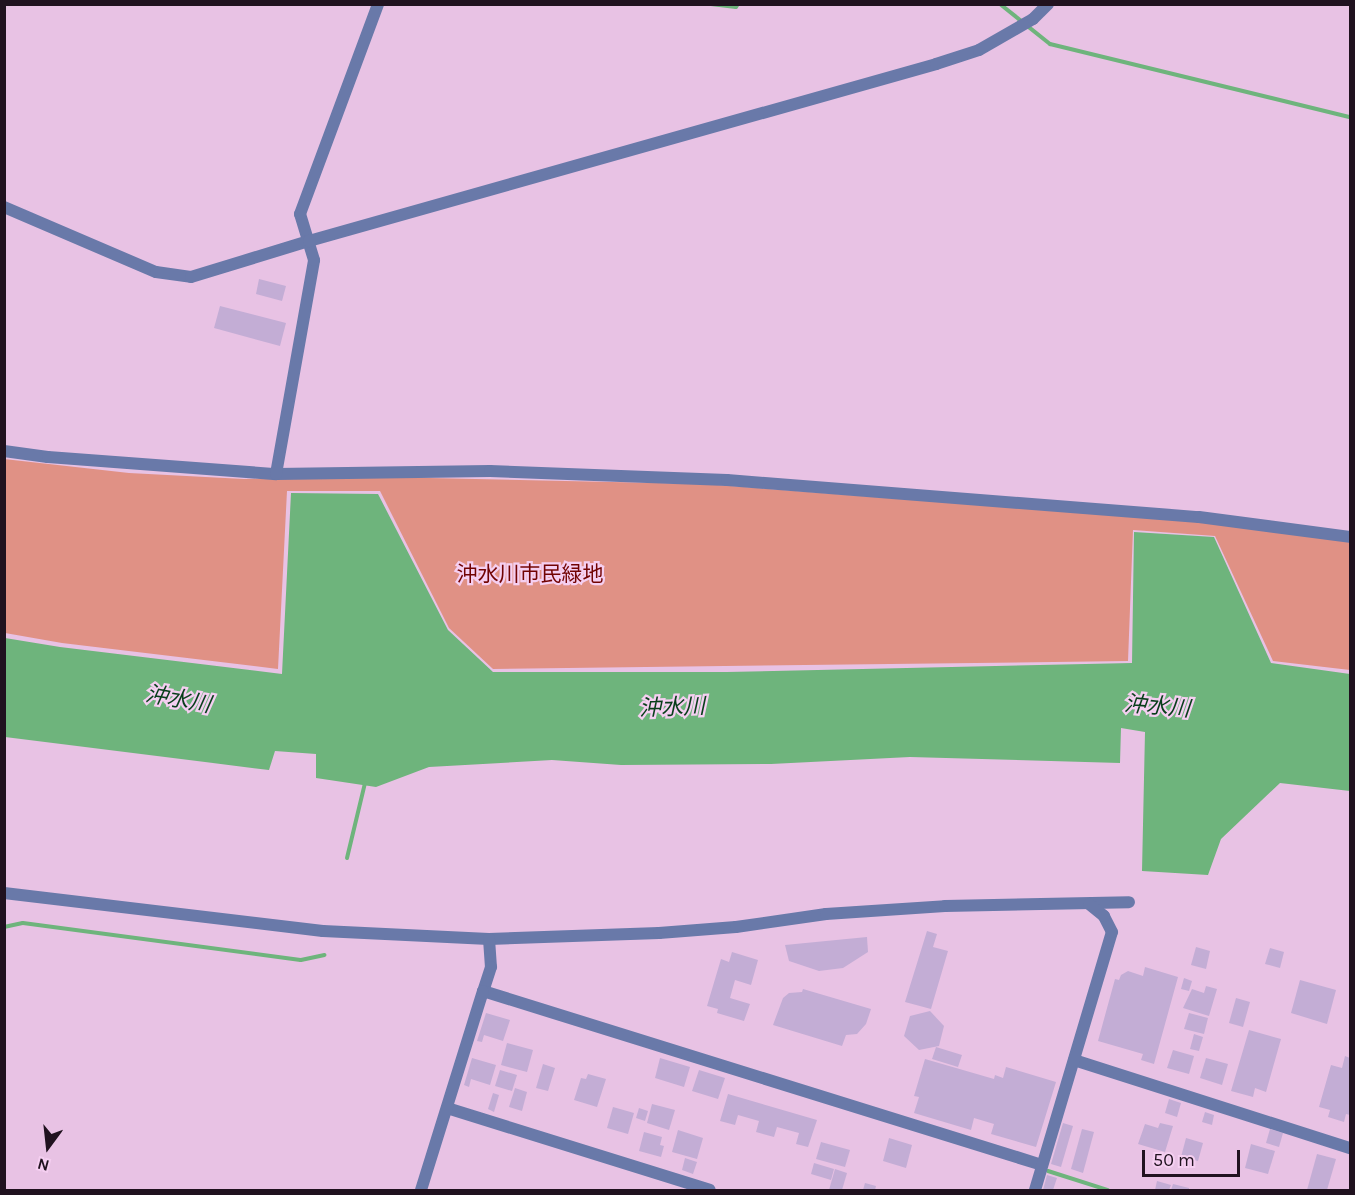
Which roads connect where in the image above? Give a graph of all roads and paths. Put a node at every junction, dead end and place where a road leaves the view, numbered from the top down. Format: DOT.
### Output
graph roads {
  1 [pos="378,4"];
  2 [pos="1048,4"];
  3 [pos="4,207"];
  4 [pos="309,241"];
  5 [pos="4,451"];
  6 [pos="276,474"];
  7 [pos="1350,537"];
  8 [pos="4,893"];
  9 [pos="1129,902"];
  10 [pos="1089,904"];
  11 [pos="489,939"];
  12 [pos="483,991"];
  13 [pos="1074,1060"];
  14 [pos="447,1107"];
  15 [pos="1350,1148"];
  16 [pos="1042,1165"];
  17 [pos="421,1191"];
  18 [pos="710,1191"];
  19 [pos="1035,1191"];
  1 -- 4 [label="street"];
  2 -- 4 [label="street"];
  3 -- 4 [label="street"];
  4 -- 6 [label="street"];
  5 -- 6 [label="street"];
  6 -- 7 [label="street"];
  8 -- 11 [label="street"];
  9 -- 10 [label="street"];
  10 -- 11 [label="street"];
  10 -- 13 [label="street"];
  11 -- 12 [label="street"];
  12 -- 14 [label="street"];
  12 -- 16 [label="street"];
  13 -- 15 [label="street"];
  13 -- 16 [label="street"];
  14 -- 17 [label="street"];
  14 -- 18 [label="street"];
  16 -- 19 [label="street"];
}
